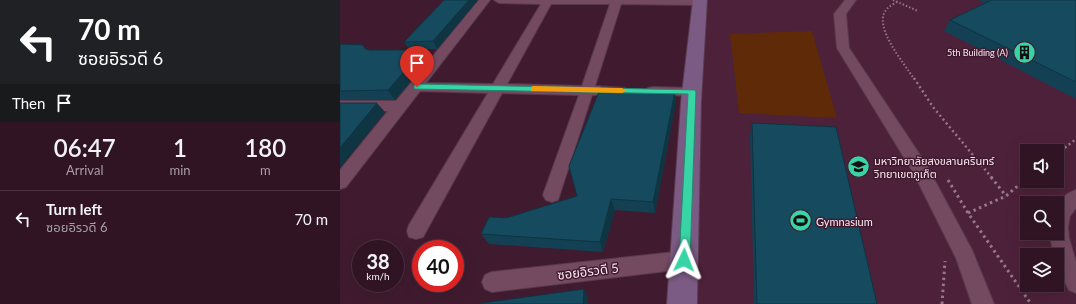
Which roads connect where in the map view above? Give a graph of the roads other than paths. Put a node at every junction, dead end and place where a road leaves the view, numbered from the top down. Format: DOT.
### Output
graph roads {
  1 [pos="485,0"];
  2 [pos="499,0"];
  3 [pos="547,0"];
  4 [pos="851,0"];
  5 [pos="616,1"];
  6 [pos="700,1"];
  7 [pos="425,54"];
  8 [pos="441,54"];
  9 [pos="417,87"];
  10 [pos="497,88"];
  11 [pos="587,90"];
  12 [pos="692,92"];
  13 [pos="340,106"];
  14 [pos="401,106"];
  15 [pos="341,178"];
  16 [pos="552,195"];
  17 [pos="1076,197"];
  18 [pos="416,231"];
  19 [pos="684,260"];
  20 [pos="492,282"];
  21 [pos="1076,283"];
  22 [pos="682,304"];
  23 [pos="983,304"];
  1 -- 8 [label="street"];
  2 -- 3 [label="street"];
  3 -- 5 [label="street"];
  3 -- 10 [label="street"];
  4 -- 23 [label="street"];
  5 -- 6 [label="street"];
  5 -- 11 [label="street"];
  6 -- 12 [label="street"];
  7 -- 8 [label="street"];
  8 -- 9 [label="street"];
  9 -- 10 [label="street"];
  9 -- 14 [label="street"];
  10 -- 11 [label="street"];
  10 -- 18 [label="street"];
  11 -- 12 [label="street"];
  11 -- 16 [label="street"];
  12 -- 19 [label="street"];
  13 -- 14 [label="street"];
  14 -- 15 [label="street"];
  17 -- 21 [label="street"];
  19 -- 20 [label="street, ซอยอิรวดี 5"];
  19 -- 22 [label="street"];
}
